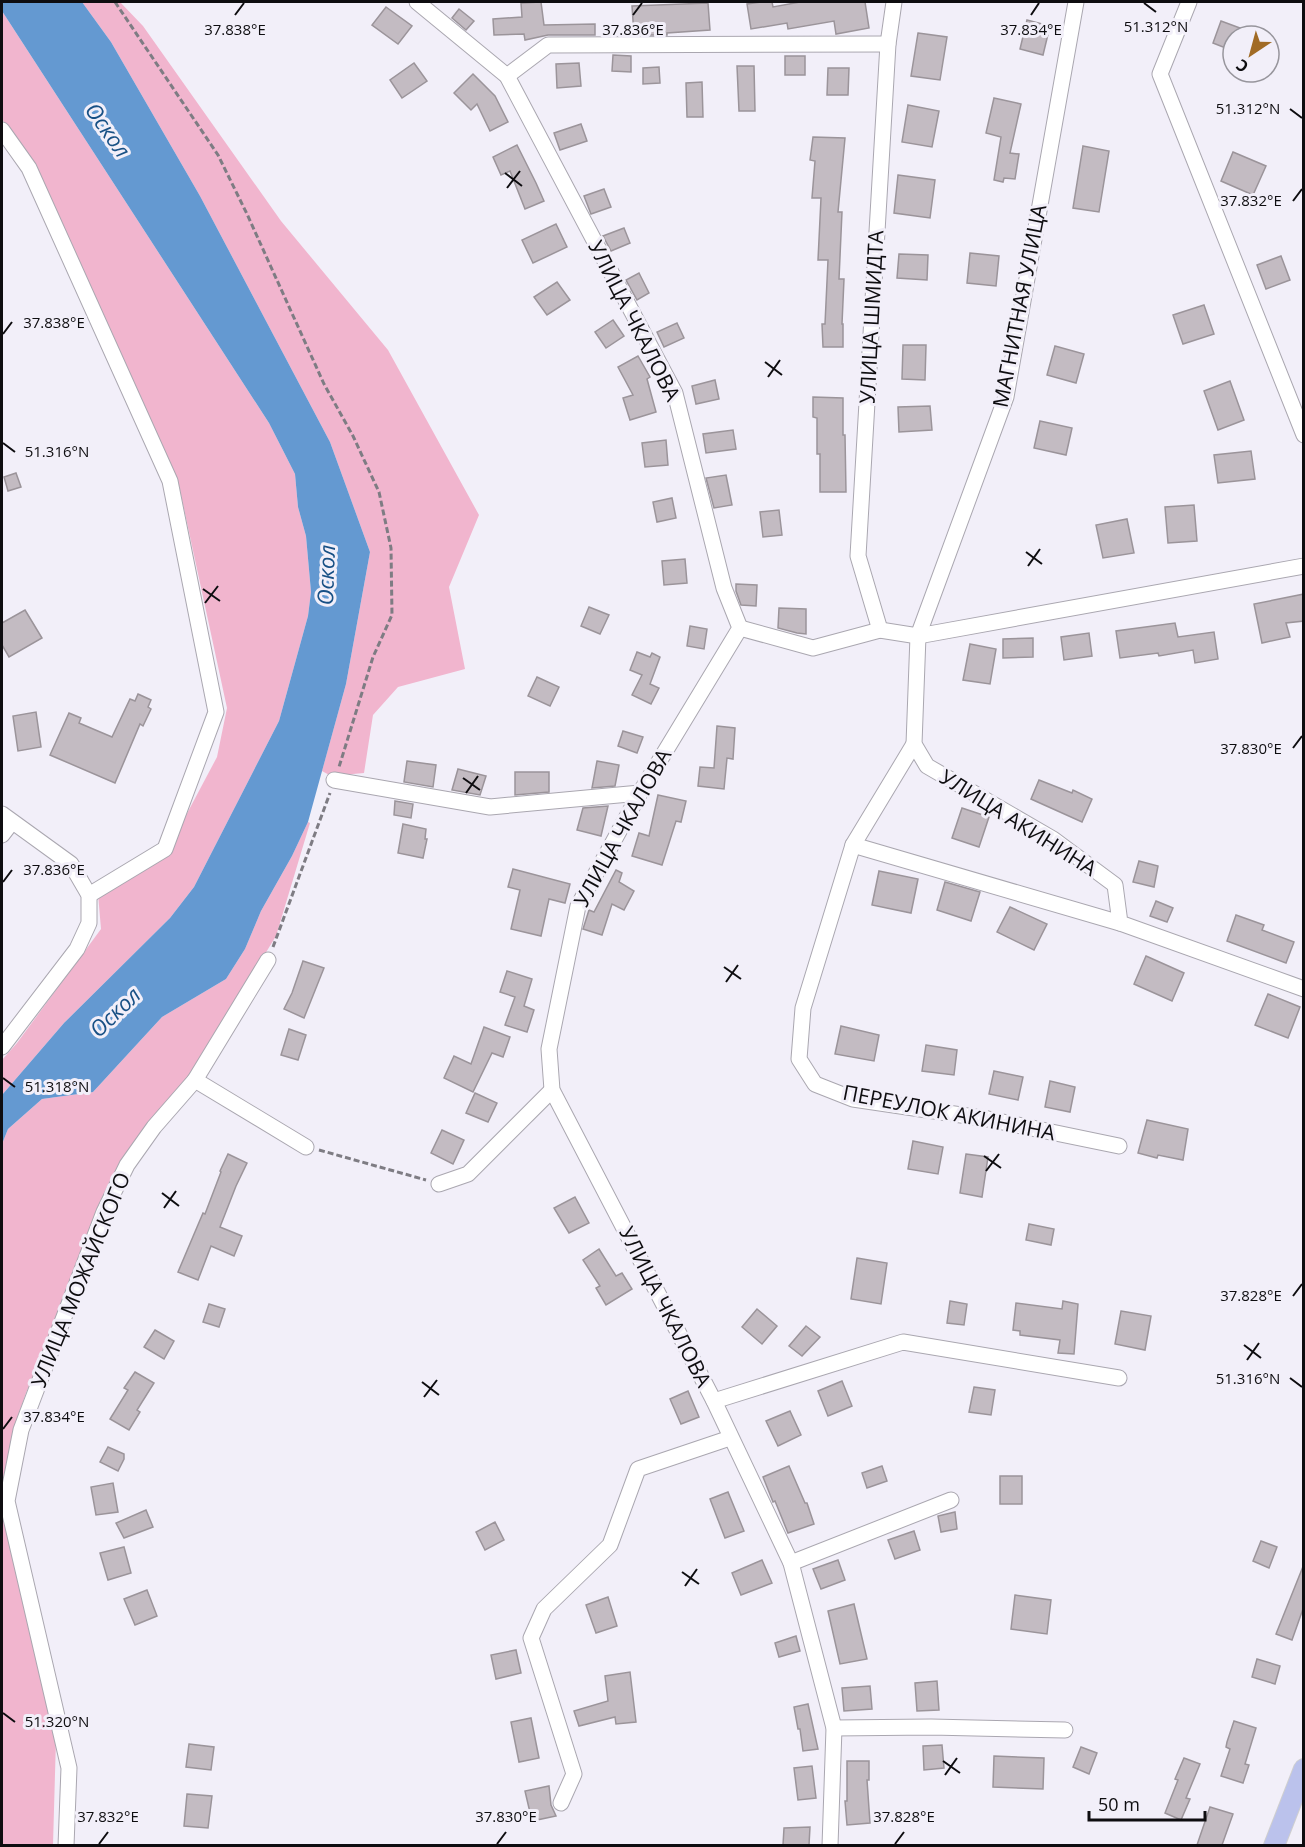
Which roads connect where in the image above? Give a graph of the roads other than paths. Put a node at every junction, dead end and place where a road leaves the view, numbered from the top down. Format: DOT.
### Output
graph roads {
  1 [pos="417,2"];
  2 [pos="894,2"];
  3 [pos="1077,2"];
  4 [pos="1189,2"];
  5 [pos="888,44"];
  6 [pos="507,76"];
  7 [pos="2,130"];
  8 [pos="1304,435"];
  9 [pos="1304,566"];
  10 [pos="740,628"];
  11 [pos="880,630"];
  12 [pos="918,636"];
  13 [pos="914,744"];
  14 [pos="334,780"];
  15 [pos="640,793"];
  16 [pos="7,818"];
  17 [pos="2,835"];
  18 [pos="854,845"];
  19 [pos="89,895"];
  20 [pos="1120,923"];
  21 [pos="268,960"];
  22 [pos="1304,989"];
  23 [pos="2,1026"];
  24 [pos="4,1044"];
  25 [pos="195,1080"];
  26 [pos="552,1090"];
  27 [pos="1119,1146"];
  28 [pos="306,1147"];
  29 [pos="439,1184"];
  30 [pos="1119,1378"];
  31 [pos="714,1401"];
  32 [pos="730,1438"];
  33 [pos="951,1500"];
  34 [pos="791,1563"];
  35 [pos="834,1728"];
  36 [pos="1065,1730"];
  37 [pos="1304,1769"];
  38 [pos="561,1803"];
  39 [pos="66,1845"];
  40 [pos="831,1845"];
  41 [pos="1274,1845"];
  1 -- 6 [label="street, УЛИЦА ЧКАЛОВА"];
  2 -- 5 [label="street, УЛИЦА ШМИДТА"];
  3 -- 12 [label="street, МАГНИТНАЯ УЛИЦА"];
  4 -- 8 [label="street"];
  5 -- 6 [label="street"];
  5 -- 11 [label="street, УЛИЦА ШМИДТА"];
  6 -- 10 [label="street, УЛИЦА ЧКАЛОВА"];
  7 -- 19 [label="street"];
  9 -- 12 [label="street"];
  10 -- 11 [label="street"];
  10 -- 15 [label="street, УЛИЦА ЧКАЛОВА"];
  11 -- 12 [label="street"];
  12 -- 13 [label="street"];
  13 -- 18 [label="street, ПЕРЕУЛОК АКИНИНА"];
  13 -- 20 [label="street, УЛИЦА АКИНИНА"];
  14 -- 15 [label="street"];
  15 -- 26 [label="street, УЛИЦА ЧКАЛОВА"];
  16 -- 17 [label="street"];
  16 -- 19 [label="street"];
  18 -- 20 [label="street"];
  18 -- 27 [label="street, ПЕРЕУЛОК АКИНИНА"];
  19 -- 24 [label="street"];
  20 -- 22 [label="street"];
  21 -- 25 [label="street, УЛИЦА МОЖАЙСКОГО"];
  23 -- 24 [label="street"];
  25 -- 28 [label="street"];
  25 -- 39 [label="street, УЛИЦА МОЖАЙСКОГО"];
  26 -- 29 [label="street"];
  26 -- 31 [label="street, УЛИЦА ЧКАЛОВА"];
  30 -- 31 [label="street"];
  31 -- 32 [label="street, УЛИЦА ЧКАЛОВА"];
  32 -- 34 [label="street, УЛИЦА ЧКАЛОВА"];
  32 -- 38 [label="street"];
  33 -- 34 [label="street"];
  34 -- 35 [label="street, УЛИЦА ЧКАЛОВА"];
  35 -- 36 [label="street"];
  35 -- 40 [label="street, УЛИЦА ЧКАЛОВА"];
  37 -- 41 [label="main road"];
}
